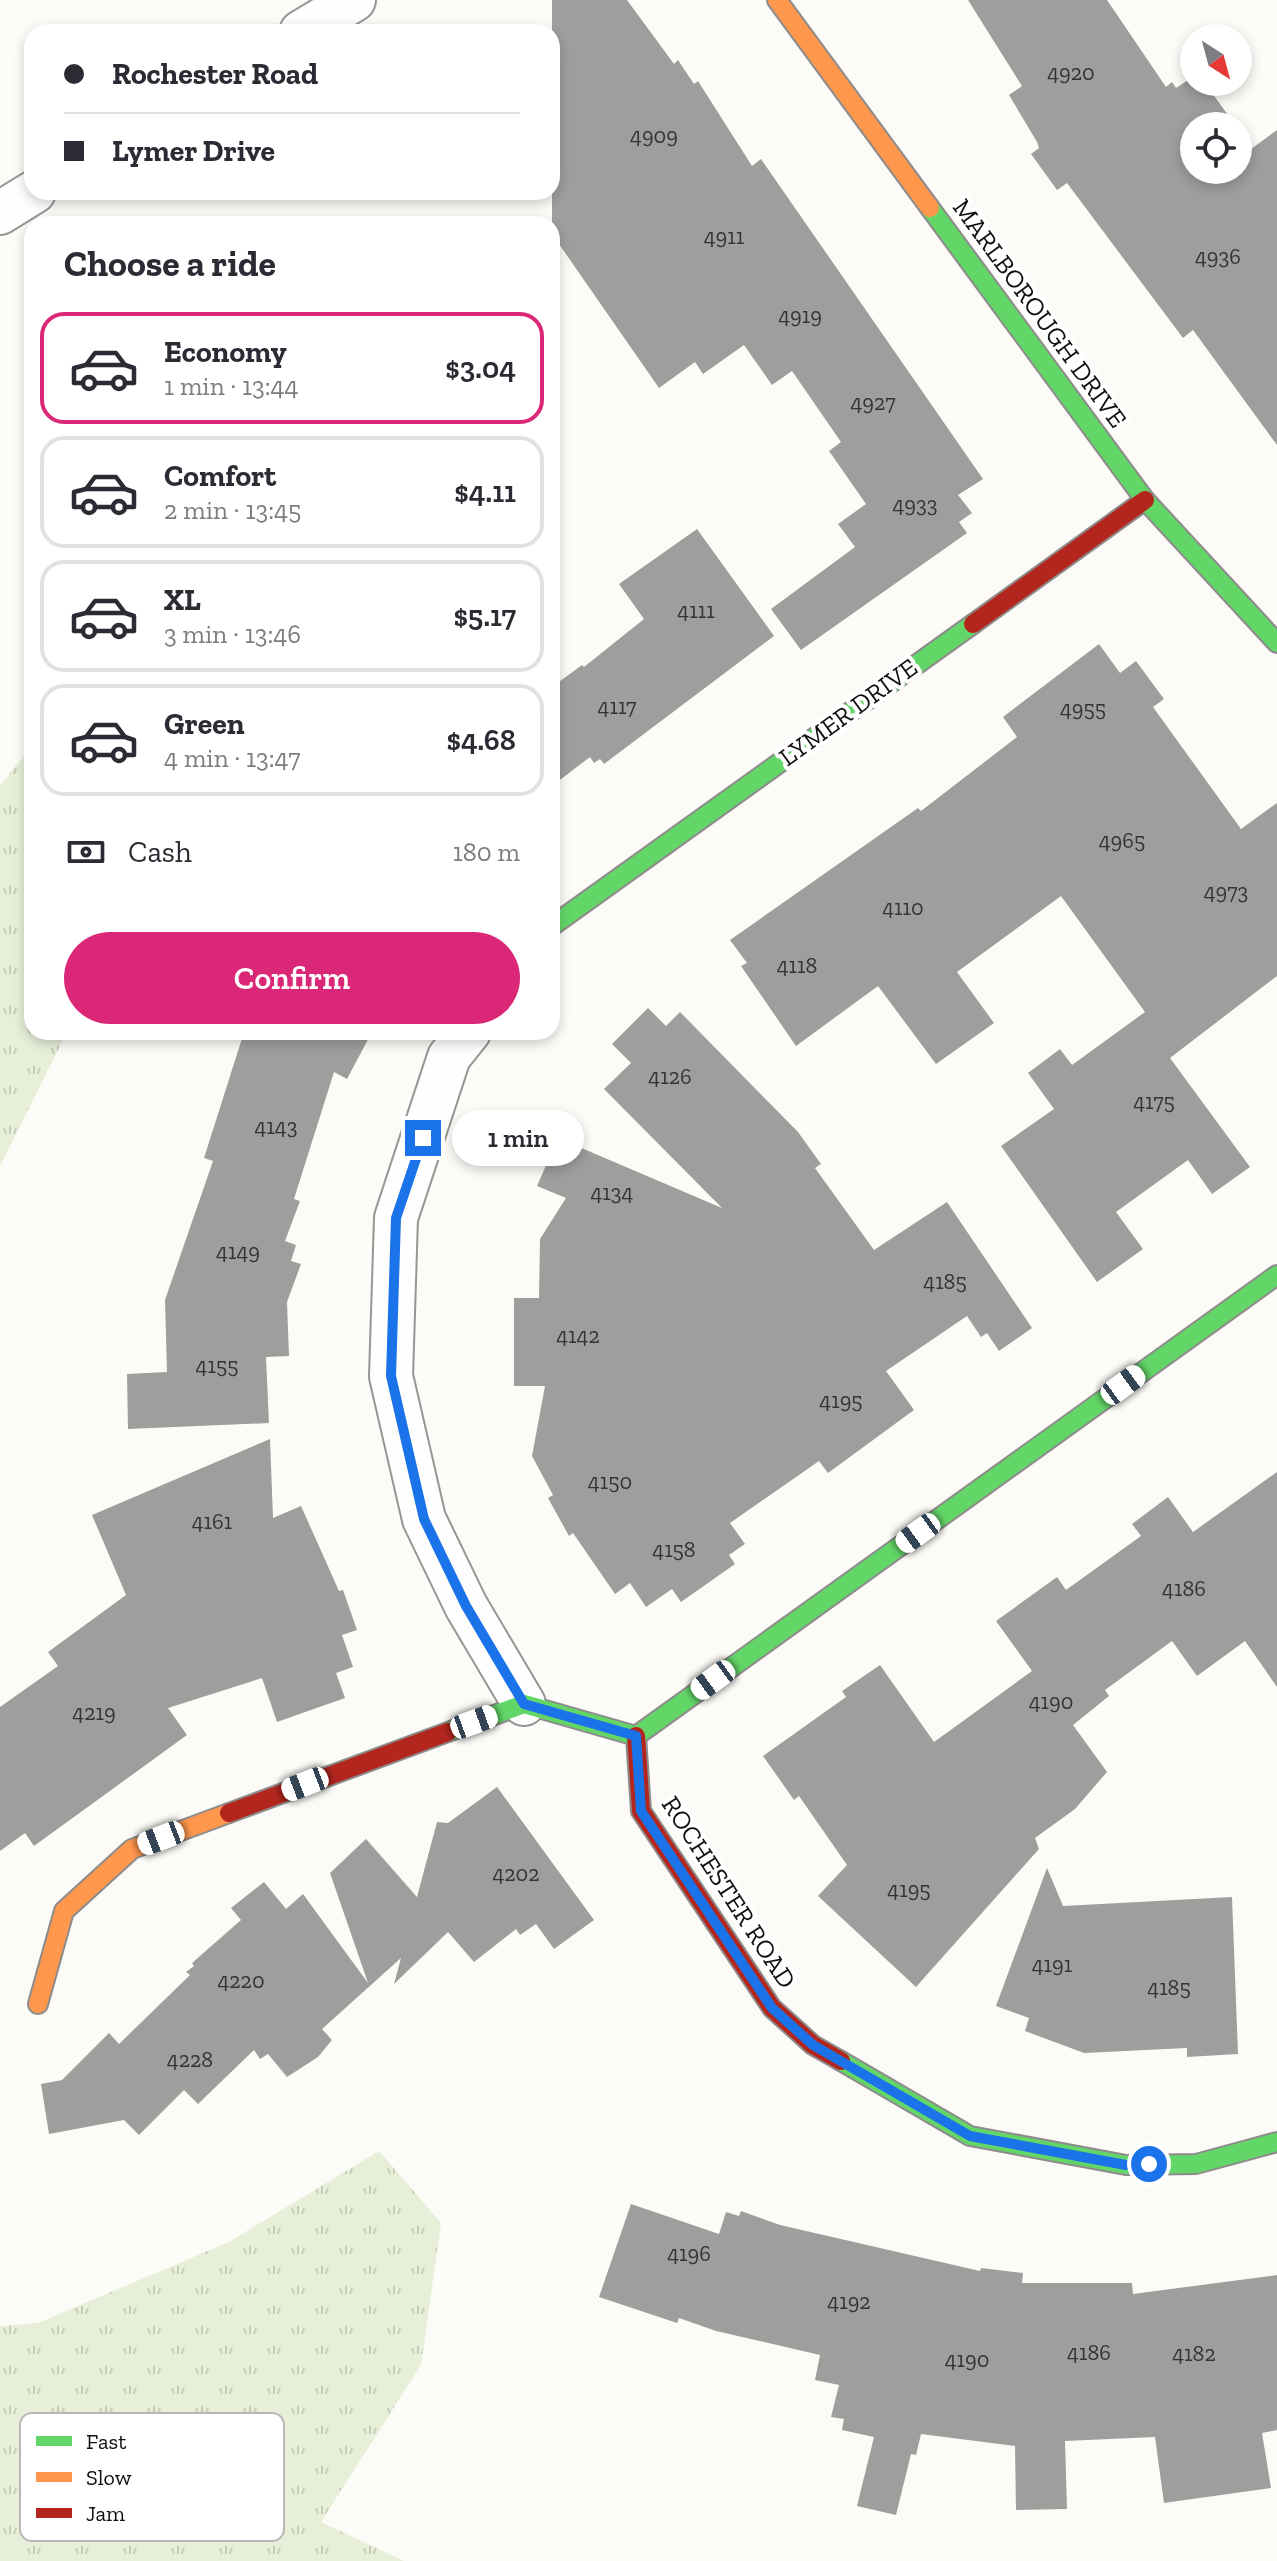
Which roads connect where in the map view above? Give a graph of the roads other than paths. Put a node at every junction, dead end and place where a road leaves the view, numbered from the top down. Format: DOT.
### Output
graph roads {
  1 [pos="354,0"];
  2 [pos="777,0"];
  3 [pos="314,24"];
  4 [pos="1145,500"];
  5 [pos="1277,643"];
  6 [pos="560,920"];
  7 [pos="463,1040"];
  8 [pos="1277,1275"];
  9 [pos="524,1704"];
  10 [pos="636,1736"];
  11 [pos="38,2004"];
  12 [pos="1277,2142"];
  1 -- 3 [label="street"];
  2 -- 4 [label="street, MARLBOROUGH DRIVE"];
  4 -- 5 [label="street, MARLBOROUGH DRIVE"];
  4 -- 6 [label="street, LYMER DRIVE"];
  7 -- 9 [label="street"];
  8 -- 10 [label="street"];
  9 -- 10 [label="street"];
  9 -- 11 [label="street"];
  10 -- 12 [label="street, ROCHESTER ROAD"];
}
